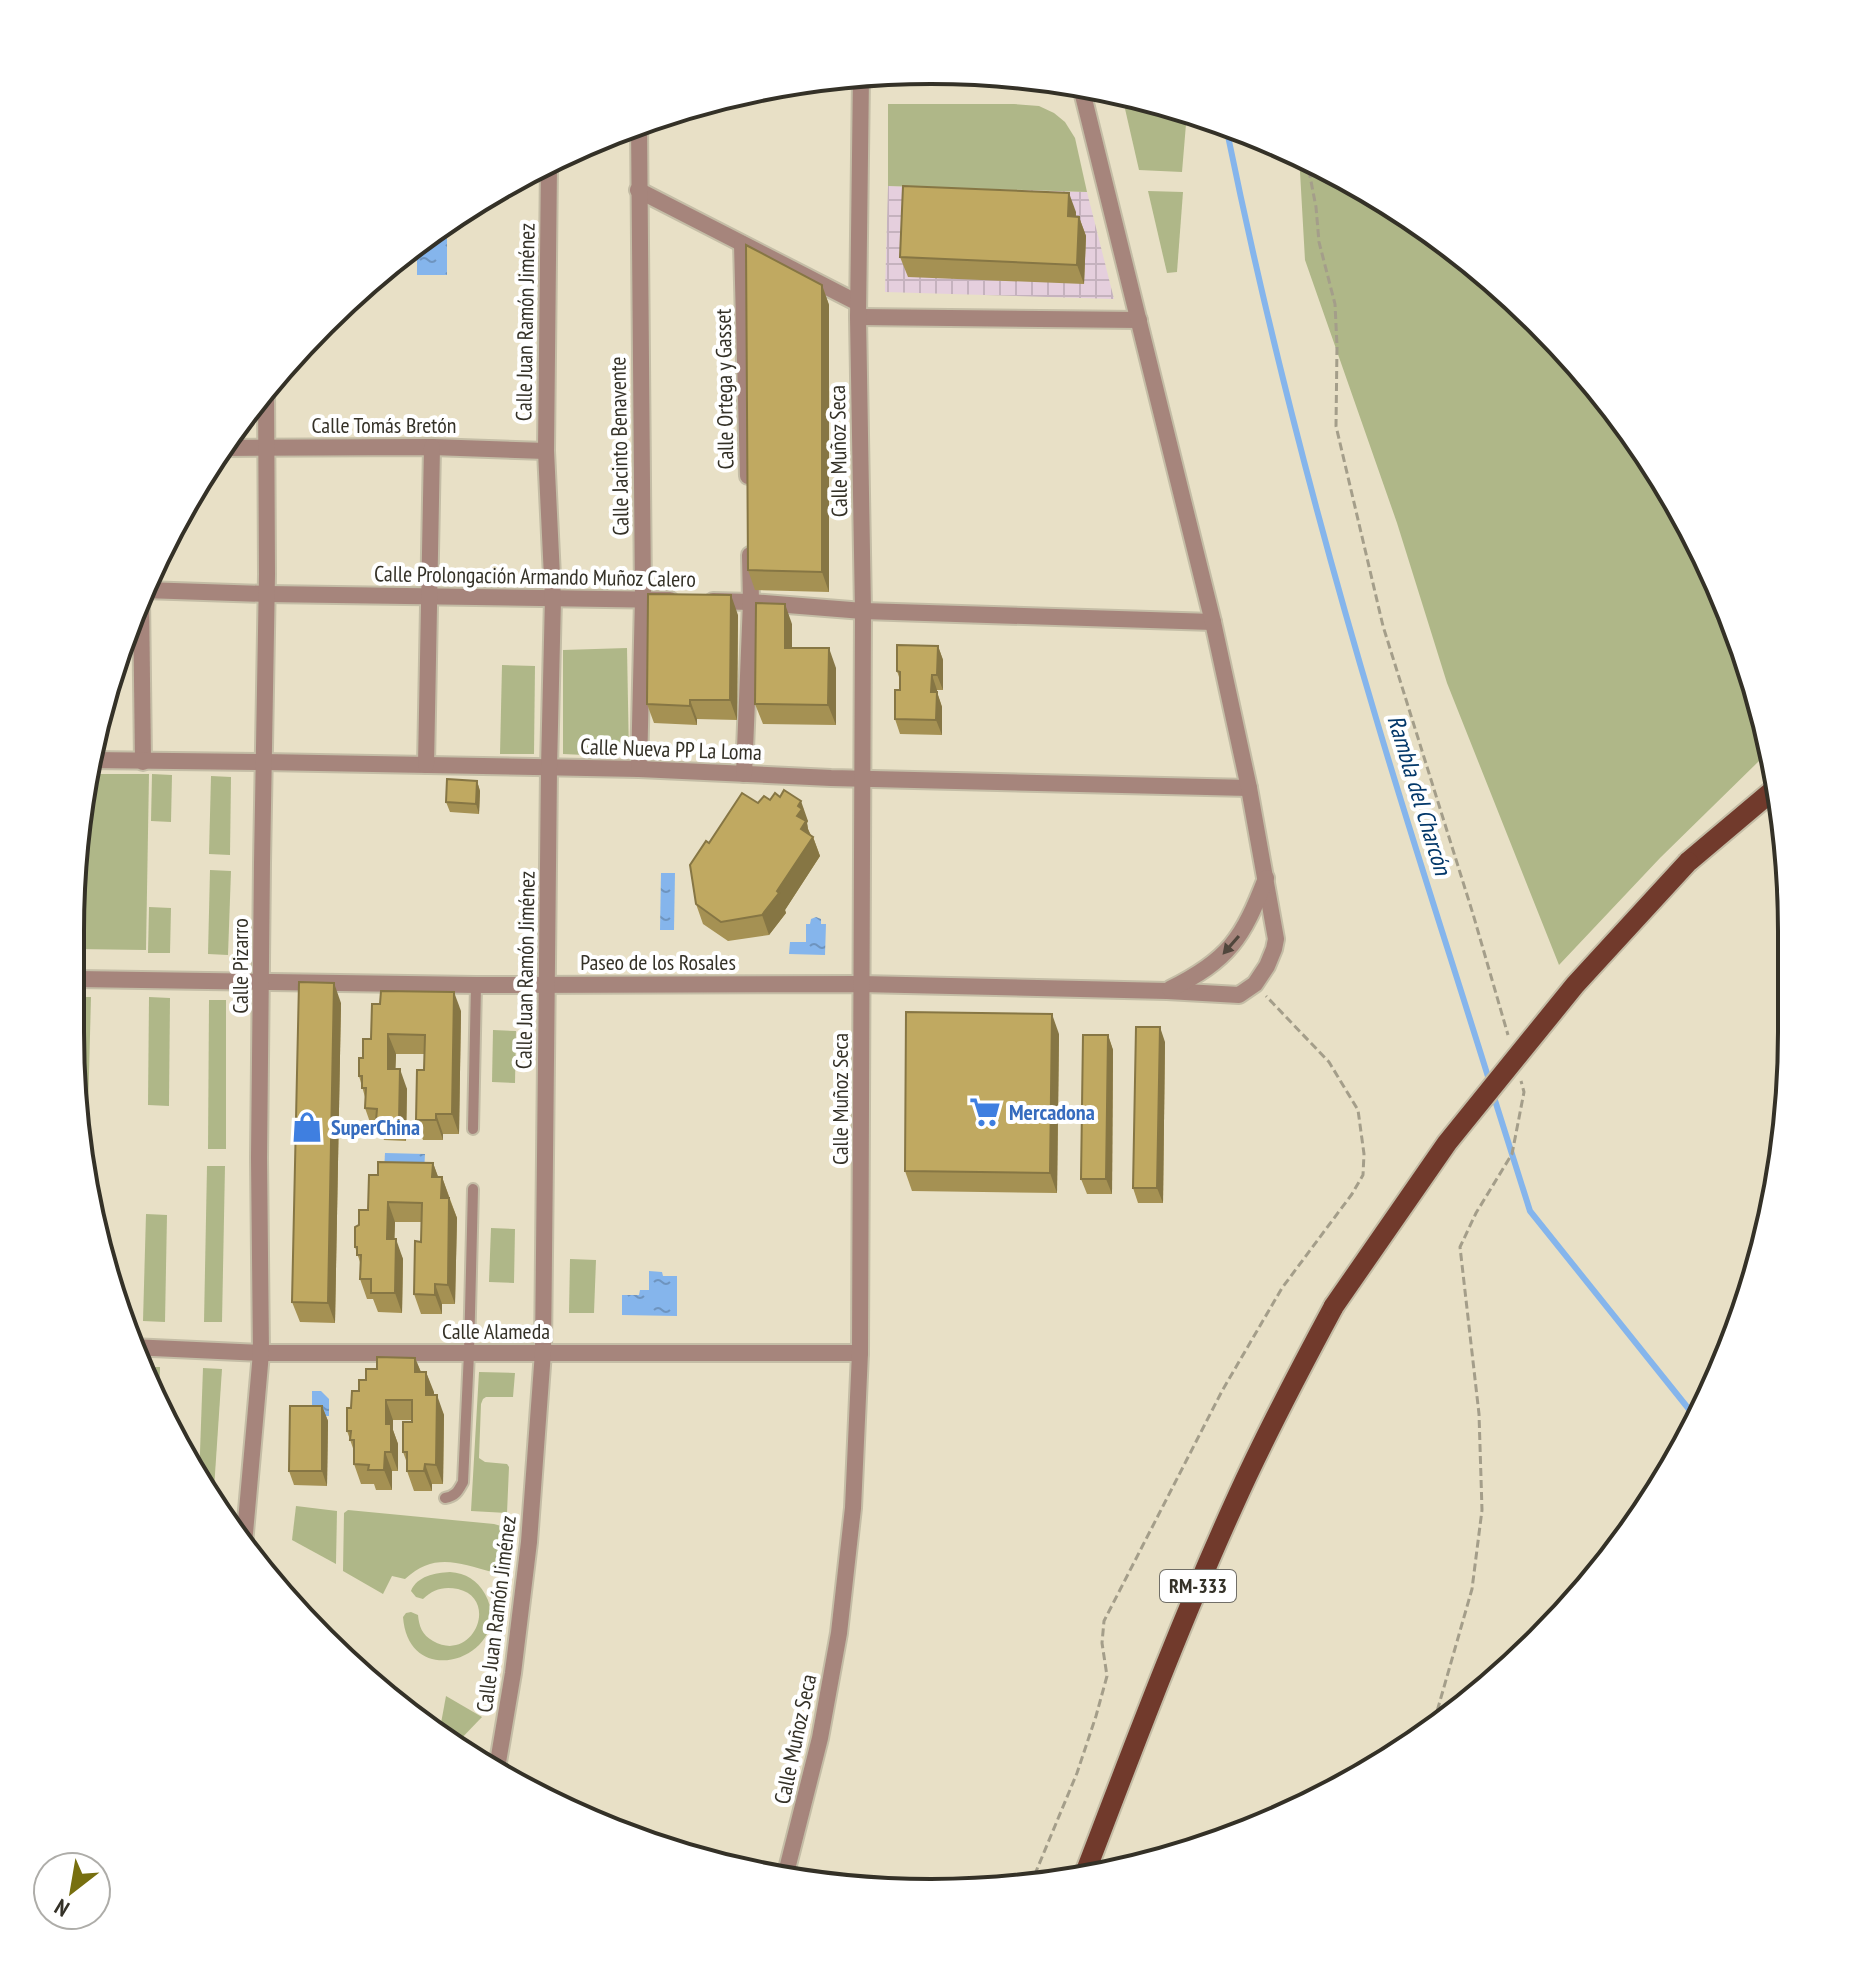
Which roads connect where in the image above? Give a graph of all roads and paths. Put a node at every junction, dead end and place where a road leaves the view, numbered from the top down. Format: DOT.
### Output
graph roads {
  1 [pos="861,87"];
  2 [pos="1084,98"];
  3 [pos="639,136"];
  4 [pos="1309,173"];
  5 [pos="549,175"];
  6 [pos="638,190"];
  7 [pos="742,244"];
  8 [pos="858,310"];
  9 [pos="1139,320"];
  10 [pos="266,406"];
  11 [pos="267,447"];
  12 [pos="432,447"];
  13 [pos="236,448"];
  14 [pos="546,451"];
  15 [pos="748,493"];
  16 [pos="749,540"];
  17 [pos="155,590"];
  18 [pos="267,594"];
  19 [pos="429,597"];
  20 [pos="553,598"];
  21 [pos="643,599"];
  22 [pos="751,602"];
  23 [pos="863,611"];
  24 [pos="1213,622"];
  25 [pos="141,625"];
  26 [pos="101,760"];
  27 [pos="143,762"];
  28 [pos="264,762"];
  29 [pos="426,765"];
  30 [pos="549,768"];
  31 [pos="639,769"];
  32 [pos="744,774"];
  33 [pos="862,778"];
  34 [pos="1249,788"];
  35 [pos="1767,795"];
  36 [pos="1266,876"];
  37 [pos="84,979"];
  38 [pos="262,982"];
  39 [pos="547,984"];
  40 [pos="861,984"];
  41 [pos="1255,984"];
  42 [pos="476,985"];
  43 [pos="1167,991"];
  44 [pos="1512,1048"];
  45 [pos="1520,1077"];
  46 [pos="473,1129"];
  47 [pos="473,1189"];
  48 [pos="145,1348"];
  49 [pos="543,1352"];
  50 [pos="261,1353"];
  51 [pos="469,1353"];
  52 [pos="860,1353"];
  53 [pos="445,1498"];
  54 [pos="245,1529"];
  55 [pos="1437,1711"];
  56 [pos="498,1760"];
  57 [pos="1089,1864"];
  58 [pos="788,1867"];
  59 [pos="1036,1873"];
  1 -- 8 [label="street, Calle Muñoz Seca"];
  2 -- 9 [label="street"];
  3 -- 6 [label="street, Calle Jacinto Benavente"];
  4 -- 44 [label="path"];
  5 -- 14 [label="street, Calle Juan Ramón Jiménez"];
  6 -- 7 [label="street"];
  6 -- 21 [label="street, Calle Jacinto Benavente"];
  7 -- 8 [label="street"];
  7 -- 15 [label="street, Calle Ortega y Gasset"];
  8 -- 9 [label="street"];
  8 -- 23 [label="street, Calle Muñoz Seca"];
  9 -- 24 [label="street"];
  10 -- 11 [label="street, Calle Pizarro"];
  11 -- 12 [label="street, Calle Tomás Bretón"];
  11 -- 13 [label="street, Calle Tomás Bretón"];
  11 -- 18 [label="street, Calle Pizarro"];
  12 -- 14 [label="street, Calle Tomás Bretón"];
  12 -- 19 [label="street"];
  14 -- 20 [label="street, Calle Juan Ramón Jiménez"];
  16 -- 22 [label="street"];
  17 -- 18 [label="street, Calle Prolongación Armando Muñoz Calero"];
  18 -- 19 [label="street, Calle Prolongación Armando Muñoz Calero"];
  18 -- 28 [label="street, Calle Pizarro"];
  19 -- 20 [label="street, Calle Prolongación Armando Muñoz Calero"];
  19 -- 29 [label="street"];
  20 -- 21 [label="street, Calle Prolongación Armando Muñoz Calero"];
  20 -- 30 [label="street, Calle Juan Ramón Jiménez"];
  21 -- 22 [label="street, Calle Prolongación Armando Muñoz Calero"];
  21 -- 31 [label="street, Calle Jacinto Benavente"];
  22 -- 23 [label="street, Calle Prolongación Armando Muñoz Calero"];
  22 -- 32 [label="street"];
  23 -- 24 [label="street, Calle Prolongación Armando Muñoz Calero"];
  23 -- 33 [label="street, Calle Muñoz Seca"];
  24 -- 34 [label="street"];
  25 -- 27 [label="street"];
  26 -- 27 [label="street, Calle Nueva PP La Loma"];
  27 -- 28 [label="street, Calle Nueva PP La Loma"];
  28 -- 29 [label="street, Calle Nueva PP La Loma"];
  28 -- 38 [label="street, Calle Pizarro"];
  29 -- 30 [label="street, Calle Nueva PP La Loma"];
  30 -- 31 [label="street, Calle Nueva PP La Loma"];
  30 -- 39 [label="street, Calle Juan Ramón Jiménez"];
  31 -- 32 [label="street, Calle Nueva PP La Loma"];
  32 -- 33 [label="street, Calle Nueva PP La Loma"];
  33 -- 34 [label="street, Calle Nueva PP La Loma"];
  33 -- 40 [label="street, Calle Muñoz Seca"];
  34 -- 36 [label="street"];
  35 -- 57 [label="main road, RM-333, bridge"];
  36 -- 41 [label="street"];
  36 -- 43 [label="street, one-way"];
  37 -- 38 [label="street, Paseo de los Rosales"];
  38 -- 42 [label="street, Paseo de los Rosales"];
  38 -- 50 [label="street, Calle Pizarro"];
  39 -- 40 [label="street, Paseo de los Rosales"];
  39 -- 42 [label="street, Paseo de los Rosales"];
  39 -- 49 [label="street, Calle Juan Ramón Jiménez"];
  40 -- 43 [label="street, Paseo de los Rosales"];
  40 -- 52 [label="street, Calle Muñoz Seca"];
  41 -- 43 [label="street, Paseo de los Rosales"];
  41 -- 59 [label="path"];
  42 -- 46 [label="lane"];
  45 -- 55 [label="path"];
  47 -- 51 [label="lane"];
  48 -- 50 [label="street, Calle Alameda"];
  49 -- 51 [label="street, Calle Alameda"];
  49 -- 52 [label="street, Calle Alameda"];
  49 -- 56 [label="street, Calle Juan Ramón Jiménez"];
  50 -- 51 [label="street, Calle Alameda"];
  50 -- 54 [label="street, Calle Pizarro"];
  51 -- 53 [label="lane"];
  52 -- 58 [label="street, Calle Muñoz Seca"];
}
